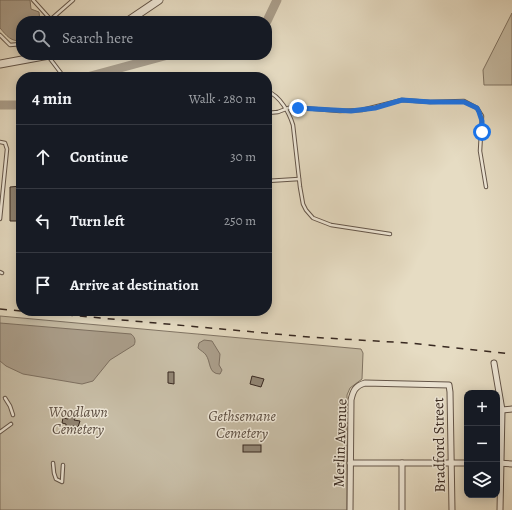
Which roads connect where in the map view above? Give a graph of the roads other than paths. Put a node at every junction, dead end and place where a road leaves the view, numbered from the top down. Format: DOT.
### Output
graph roads {
  1 [pos="33,0"];
  2 [pos="73,0"];
  3 [pos="159,0"];
  4 [pos="47,16"];
  5 [pos="56,16"];
  6 [pos="135,16"];
  7 [pos="0,35"];
  8 [pos="16,44"];
  9 [pos="21,60"];
  10 [pos="52,60"];
  11 [pos="0,64"];
  12 [pos="61,72"];
  13 [pos="272,95"];
  14 [pos="286,110"];
  15 [pos="272,112"];
  16 [pos="0,142"];
  17 [pos="299,180"];
  18 [pos="272,181"];
  19 [pos="486,187"];
  20 [pos="0,219"];
  21 [pos="390,234"];
  22 [pos="494,364"];
  23 [pos="444,384"];
  24 [pos="5,398"];
  25 [pos="502,410"];
  26 [pos="512,410"];
  27 [pos="13,415"];
  28 [pos="11,424"];
  29 [pos="0,432"];
  30 [pos="499,462"];
  31 [pos="53,463"];
  32 [pos="350,463"];
  33 [pos="402,463"];
  34 [pos="451,463"];
  35 [pos="464,463"];
  36 [pos="500,463"];
  37 [pos="512,464"];
  38 [pos="63,465"];
  39 [pos="500,498"];
  40 [pos="350,510"];
  41 [pos="402,510"];
  42 [pos="452,510"];
  43 [pos="500,510"];
  1 -- 4 [label="lane"];
  2 -- 5 [label="lane"];
  3 -- 6 [label="street"];
  7 -- 8 [label="lane"];
  9 -- 11 [label="street"];
  10 -- 12 [label="lane"];
  13 -- 14 [label="lane"];
  14 -- 15 [label="lane"];
  14 -- 17 [label="lane"];
  14 -- 19 [label="lane"];
  16 -- 20 [label="lane"];
  17 -- 18 [label="lane"];
  17 -- 21 [label="lane"];
  22 -- 25 [label="street"];
  23 -- 32 [label="street, Merlin Avenue"];
  23 -- 34 [label="street, Bradford Street"];
  24 -- 27 [label="lane"];
  25 -- 26 [label="street"];
  25 -- 30 [label="street"];
  28 -- 29 [label="lane"];
  31 -- 38 [label="lane"];
  32 -- 33 [label="street"];
  32 -- 40 [label="street, Merlin Avenue"];
  33 -- 34 [label="street"];
  33 -- 41 [label="street"];
  34 -- 35 [label="street"];
  34 -- 42 [label="street, Bradford Street"];
  36 -- 37 [label="street"];
  39 -- 43 [label="street"];
}
